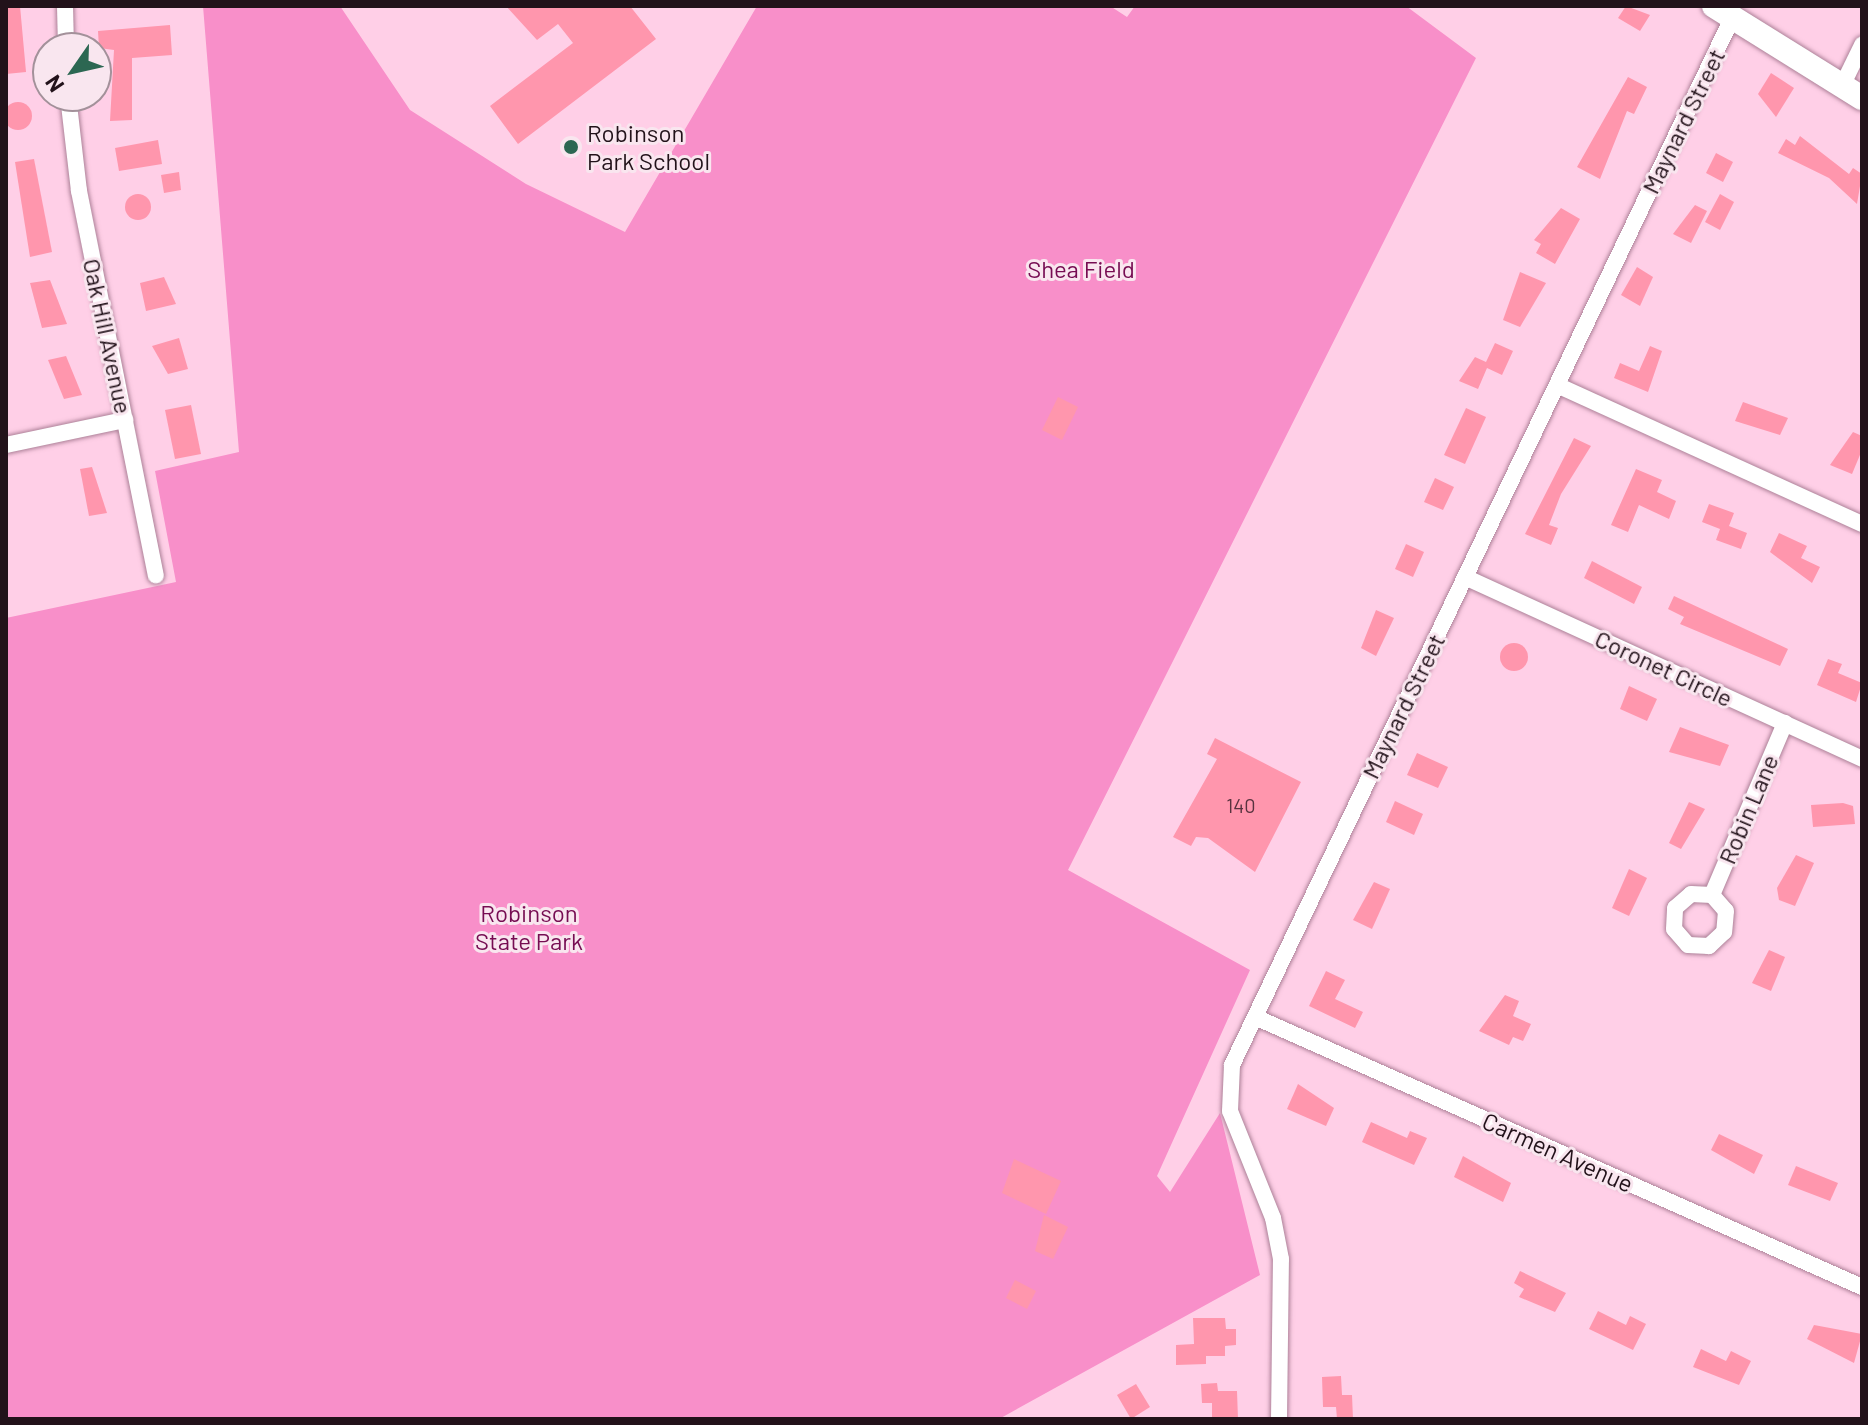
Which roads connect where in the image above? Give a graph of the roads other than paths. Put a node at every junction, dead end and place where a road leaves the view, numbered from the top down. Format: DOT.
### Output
graph roads {
  1 [pos="65,6"];
  2 [pos="1723,12"];
  3 [pos="66,32"];
  4 [pos="1862,45"];
  5 [pos="1852,92"];
  6 [pos="70,112"];
  7 [pos="1557,385"];
  8 [pos="125,420"];
  9 [pos="6,445"];
  10 [pos="1862,524"];
  11 [pos="156,575"];
  12 [pos="1465,577"];
  13 [pos="1785,723"];
  14 [pos="1862,759"];
  15 [pos="1712,895"];
  16 [pos="1255,1017"];
  17 [pos="1862,1287"];
  18 [pos="1279,1419"];
  1 -- 3 [label="street"];
  2 -- 5 [label="main road"];
  2 -- 7 [label="street, Maynard Street"];
  4 -- 5 [label="street"];
  6 -- 8 [label="street, Oak Hill Avenue"];
  7 -- 10 [label="street"];
  7 -- 12 [label="street, Maynard Street"];
  8 -- 9 [label="street"];
  8 -- 11 [label="street, Oak Hill Avenue"];
  12 -- 13 [label="street, Coronet Circle"];
  12 -- 16 [label="street, Maynard Street"];
  13 -- 14 [label="street, Coronet Circle"];
  13 -- 15 [label="street, Robin Lane"];
  16 -- 17 [label="street, Carmen Avenue"];
  16 -- 18 [label="street, Maynard Street"];
}
